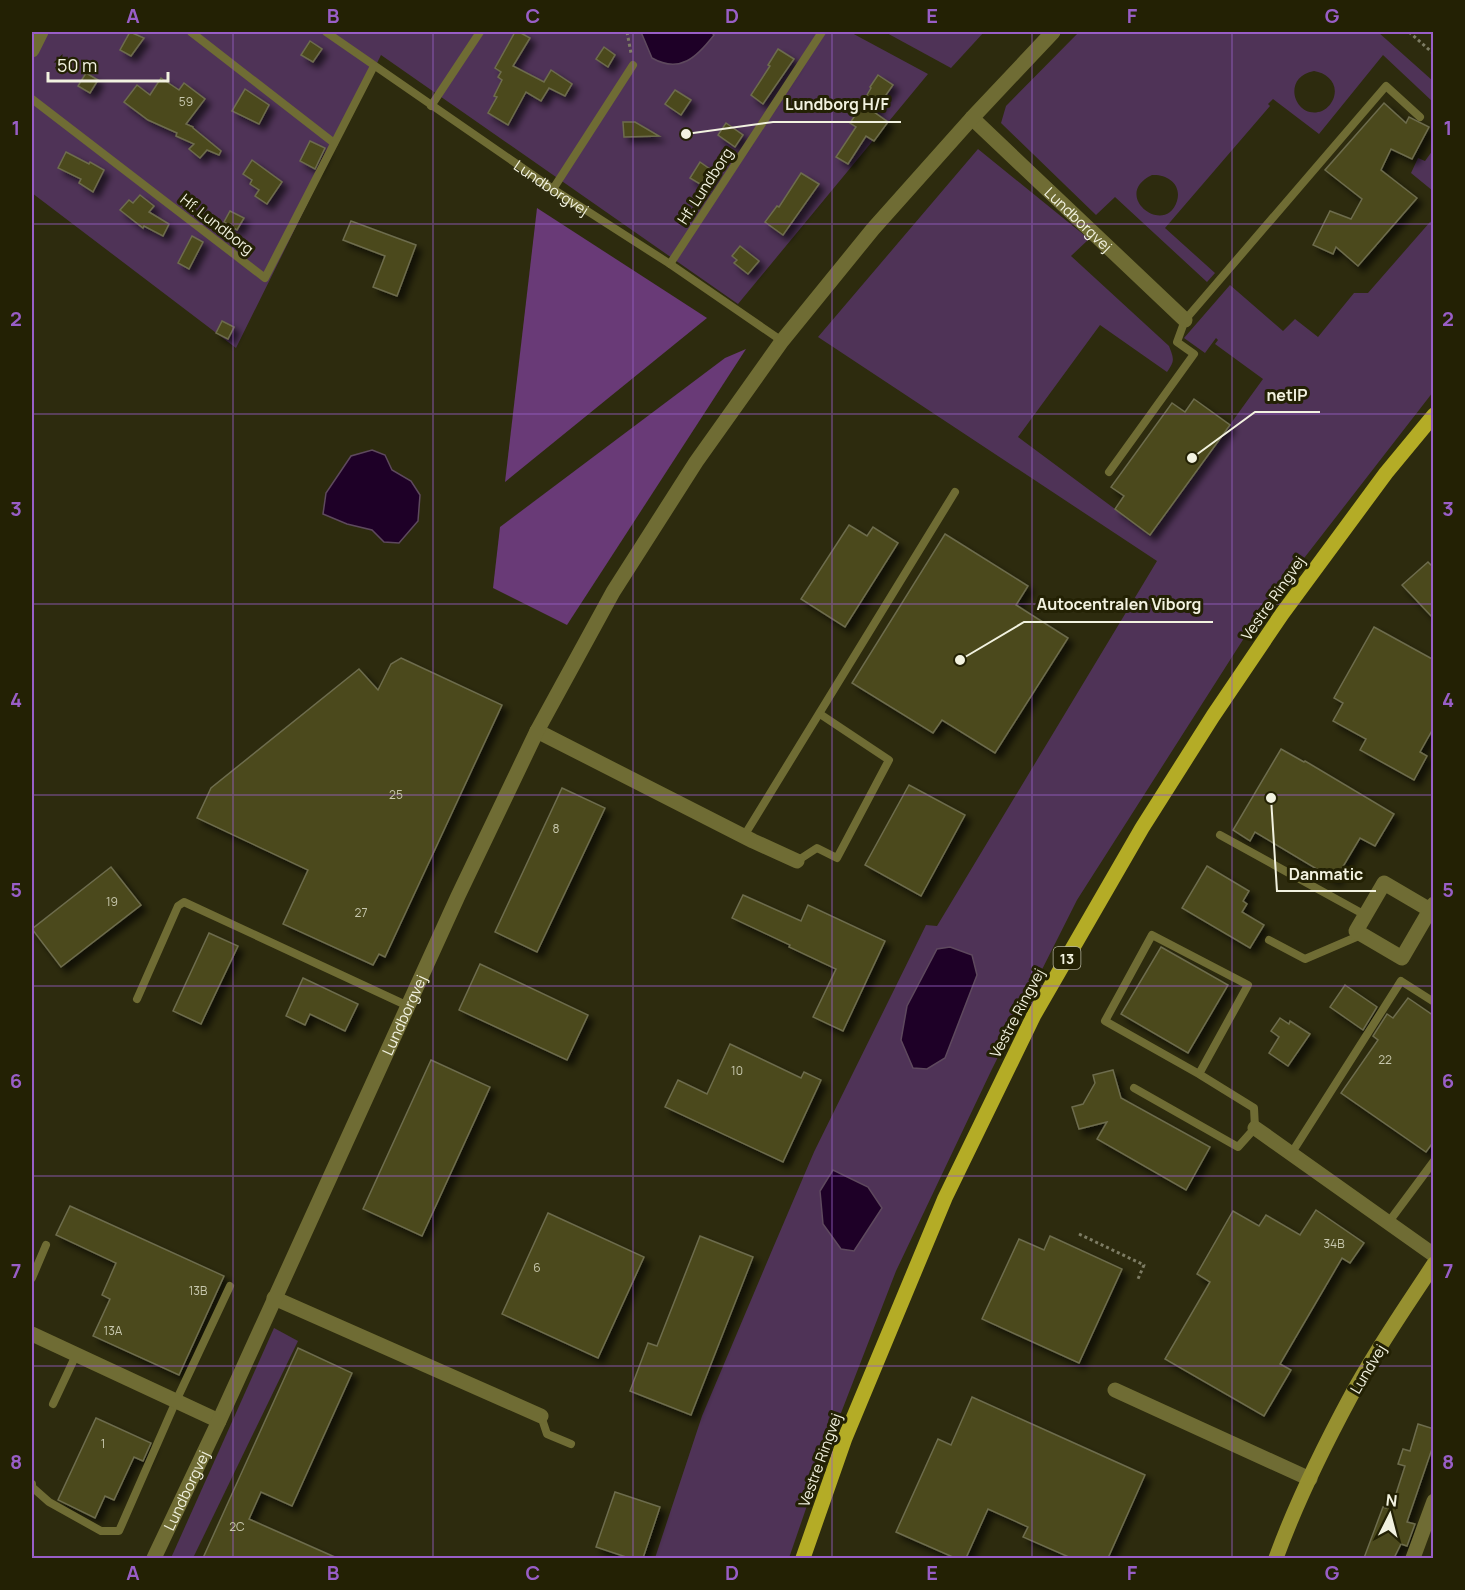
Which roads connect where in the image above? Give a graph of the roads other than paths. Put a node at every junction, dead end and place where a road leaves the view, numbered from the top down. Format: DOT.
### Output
graph roads {
  1 [pos="41,32"];
  2 [pos="191,32"];
  3 [pos="326,32"];
  4 [pos="480,32"];
  5 [pos="822,32"];
  6 [pos="1053,32"];
  7 [pos="32,50"];
  8 [pos="633,65"];
  9 [pos="374,66"];
  10 [pos="32,99"];
  11 [pos="431,106"];
  12 [pos="1420,117"];
  13 [pos="972,118"];
  14 [pos="334,143"];
  15 [pos="553,189"];
  16 [pos="670,264"];
  17 [pos="1185,320"];
  18 [pos="782,341"];
  19 [pos="1434,415"];
  20 [pos="1109,472"];
  21 [pos="955,492"];
  22 [pos="820,714"];
  23 [pos="537,731"];
  24 [pos="1220,835"];
  25 [pos="744,836"];
  26 [pos="797,861"];
  27 [pos="1432,907"];
  28 [pos="1365,915"];
  29 [pos="1362,935"];
  30 [pos="1269,940"];
  31 [pos="137,999"];
  32 [pos="1434,1002"];
  33 [pos="408,1006"];
  34 [pos="1199,1074"];
  35 [pos="1134,1088"];
  36 [pos="1255,1128"];
  37 [pos="1291,1154"];
  38 [pos="1434,1161"];
  39 [pos="1388,1223"];
  40 [pos="46,1245"];
  41 [pos="1434,1256"];
  42 [pos="1434,1264"];
  43 [pos="32,1278"];
  44 [pos="230,1287"];
  45 [pos="274,1298"];
  46 [pos="32,1334"];
  47 [pos="76,1355"];
  48 [pos="1115,1390"];
  49 [pos="176,1401"];
  50 [pos="53,1404"];
  51 [pos="541,1416"];
  52 [pos="219,1421"];
  53 [pos="571,1444"];
  54 [pos="1310,1479"];
  55 [pos="32,1484"];
  56 [pos="1433,1505"];
  57 [pos="154,1558"];
  58 [pos="803,1558"];
  59 [pos="1276,1558"];
  60 [pos="1413,1558"];
  1 -- 7 [label="street"];
  2 -- 14 [label="lane"];
  3 -- 9 [label="lane, Lundborgvej"];
  4 -- 11 [label="lane"];
  5 -- 16 [label="lane, Hf. Lundborg"];
  6 -- 13 [label="street, Lundborgvej"];
  8 -- 15 [label="lane"];
  9 -- 11 [label="lane, Lundborgvej"];
  9 -- 14 [label="lane, Hf. Lundborg"];
  10 -- 14 [label="lane, Hf. Lundborg"];
  11 -- 15 [label="lane, Lundborgvej"];
  12 -- 17 [label="lane"];
  13 -- 17 [label="street, Lundborgvej"];
  13 -- 18 [label="street, Lundborgvej"];
  15 -- 16 [label="lane, Lundborgvej"];
  16 -- 18 [label="lane, Lundborgvej"];
  17 -- 20 [label="lane"];
  18 -- 23 [label="street, Lundborgvej"];
  19 -- 58 [label="main road, Vestre Ringvej / 13"];
  21 -- 22 [label="lane"];
  22 -- 25 [label="lane"];
  22 -- 26 [label="lane"];
  23 -- 25 [label="street"];
  23 -- 33 [label="street, Lundborgvej"];
  24 -- 28 [label="lane"];
  25 -- 26 [label="street"];
  27 -- 28 [label="street"];
  27 -- 29 [label="street"];
  28 -- 29 [label="street"];
  29 -- 30 [label="lane"];
  31 -- 33 [label="lane"];
  32 -- 37 [label="lane"];
  33 -- 45 [label="street, Lundborgvej"];
  34 -- 34 [label="lane"];
  34 -- 36 [label="lane"];
  35 -- 36 [label="lane"];
  36 -- 37 [label="street"];
  37 -- 39 [label="street"];
  38 -- 39 [label="lane"];
  39 -- 41 [label="street"];
  40 -- 43 [label="lane"];
  42 -- 54 [label="street, Lundvej"];
  44 -- 49 [label="lane"];
  45 -- 51 [label="street"];
  45 -- 52 [label="street, Lundborgvej"];
  46 -- 47 [label="street"];
  47 -- 49 [label="street"];
  47 -- 50 [label="lane"];
  48 -- 54 [label="street"];
  49 -- 52 [label="street"];
  49 -- 55 [label="lane"];
  51 -- 53 [label="lane"];
  52 -- 57 [label="street, Lundborgvej"];
  54 -- 59 [label="street, Lundvej"];
  56 -- 60 [label="street"];
}
